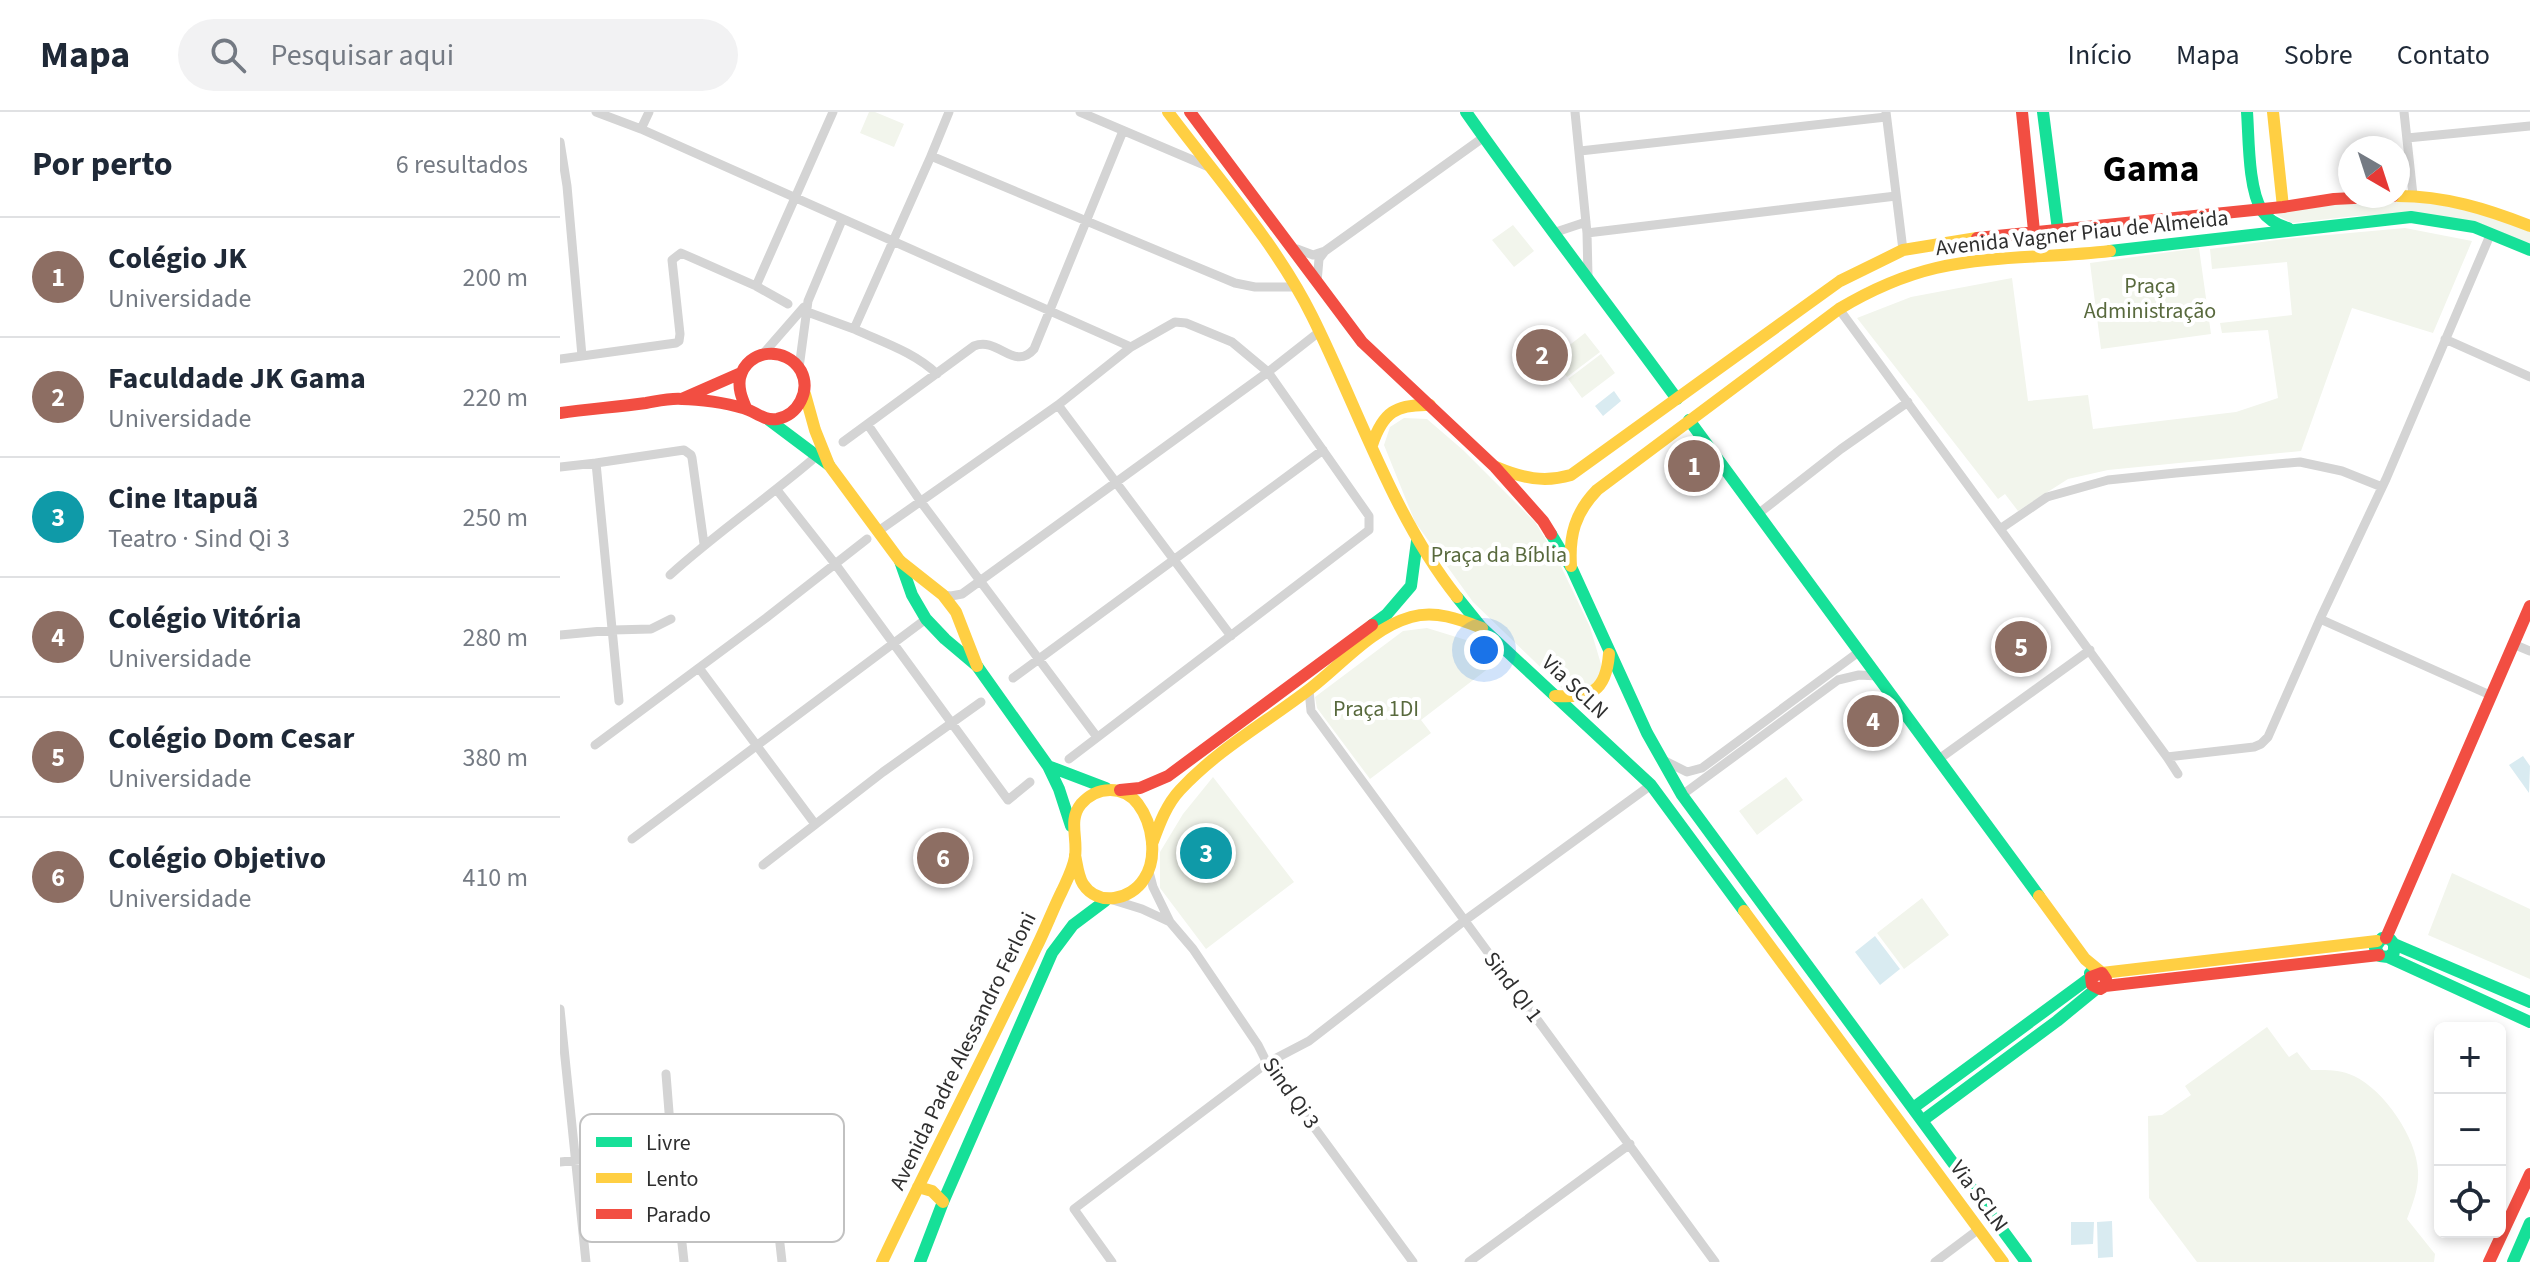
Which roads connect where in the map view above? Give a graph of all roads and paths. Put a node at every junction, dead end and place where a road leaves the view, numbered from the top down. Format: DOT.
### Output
graph roads {
  1 [pos="596,112"];
  2 [pos="649,112"];
  3 [pos="833,112"];
  4 [pos="949,112"];
  5 [pos="1080,112"];
  6 [pos="1190,112"];
  7 [pos="1466,112"];
  8 [pos="1575,112"];
  9 [pos="2022,112"];
  10 [pos="2043,112"];
  11 [pos="2247,112"];
  12 [pos="2273,112"];
  13 [pos="2404,112"];
  14 [pos="1170,113"];
  15 [pos="1886,114"];
  16 [pos="2530,126"];
  17 [pos="641,129"];
  18 [pos="1123,131"];
  19 [pos="2407,136"];
  20 [pos="1484,137"];
  21 [pos="2410,138"];
  22 [pos="560,142"];
  23 [pos="2047,150"];
  24 [pos="1580,151"];
  25 [pos="2027,153"];
  26 [pos="931,156"];
  27 [pos="2410,166"];
  28 [pos="1210,168"];
  29 [pos="563,186"];
  30 [pos="2410,195"];
  31 [pos="2413,195"];
  32 [pos="1896,196"];
  33 [pos="794,198"];
  34 [pos="2338,199"];
  35 [pos="2283,207"];
  36 [pos="2261,209"];
  37 [pos="842,220"];
  38 [pos="1086,221"];
  39 [pos="2530,226"];
  40 [pos="1587,227"];
  41 [pos="2294,229"];
  42 [pos="2058,230"];
  43 [pos="2034,231"];
  44 [pos="1553,233"];
  45 [pos="2491,233"];
  46 [pos="2009,235"];
  47 [pos="1976,238"];
  48 [pos="894,242"];
  49 [pos="1290,246"];
  50 [pos="1903,250"];
  51 [pos="2530,250"];
  52 [pos="1325,251"];
  53 [pos="2005,260"];
  54 [pos="1976,262"];
  55 [pos="1588,277"];
  56 [pos="1317,283"];
  57 [pos="756,286"];
  58 [pos="1296,287"];
  59 [pos="788,304"];
  60 [pos="806,307"];
  61 [pos="1049,309"];
  62 [pos="1839,309"];
  63 [pos="854,329"];
  64 [pos="1319,332"];
  65 [pos="2445,339"];
  66 [pos="1131,347"];
  67 [pos="763,354"];
  68 [pos="582,356"];
  69 [pos="560,359"];
  70 [pos="799,368"];
  71 [pos="1268,372"];
  72 [pos="741,373"];
  73 [pos="937,374"];
  74 [pos="1713,375"];
  75 [pos="2530,377"];
  76 [pos="805,393"];
  77 [pos="1724,394"];
  78 [pos="684,398"];
  79 [pos="1677,399"];
  80 [pos="1908,402"];
  81 [pos="1058,405"];
  82 [pos="1430,405"];
  83 [pos="746,408"];
  84 [pos="560,413"];
  85 [pos="769,420"];
  86 [pos="1689,420"];
  87 [pos="868,425"];
  88 [pos="1632,433"];
  89 [pos="843,442"];
  90 [pos="1372,445"];
  91 [pos="1323,450"];
  92 [pos="1648,451"];
  93 [pos="812,460"];
  94 [pos="596,463"];
  95 [pos="829,465"];
  96 [pos="560,467"];
  97 [pos="1495,467"];
  98 [pos="1116,482"];
  99 [pos="2382,487"];
  100 [pos="777,490"];
  101 [pos="921,502"];
  102 [pos="1758,514"];
  103 [pos="2000,529"];
  104 [pos="872,535"];
  105 [pos="1417,541"];
  106 [pos="704,544"];
  107 [pos="900,561"];
  108 [pos="1173,561"];
  109 [pos="836,565"];
  110 [pos="1572,569"];
  111 [pos="670,575"];
  112 [pos="980,581"];
  113 [pos="930,583"];
  114 [pos="962,594"];
  115 [pos="912,595"];
  116 [pos="943,595"];
  117 [pos="2530,606"];
  118 [pos="956,612"];
  119 [pos="671,619"];
  120 [pos="926,619"];
  121 [pos="2320,619"];
  122 [pos="963,625"];
  123 [pos="1482,628"];
  124 [pos="613,630"];
  125 [pos="560,635"];
  126 [pos="1231,636"];
  127 [pos="945,639"];
  128 [pos="893,644"];
  129 [pos="2513,644"];
  130 [pos="2090,650"];
  131 [pos="1860,651"];
  132 [pos="2530,651"];
  133 [pos="1609,652"];
  134 [pos="1039,658"];
  135 [pos="977,666"];
  136 [pos="699,668"];
  137 [pos="1878,676"];
  138 [pos="1013,678"];
  139 [pos="1309,690"];
  140 [pos="2490,695"];
  141 [pos="1554,696"];
  142 [pos="619,701"];
  143 [pos="981,702"];
  144 [pos="1291,702"];
  145 [pos="1311,711"];
  146 [pos="952,722"];
  147 [pos="1097,737"];
  148 [pos="595,745"];
  149 [pos="757,745"];
  150 [pos="2167,757"];
  151 [pos="1069,759"];
  152 [pos="1939,759"];
  153 [pos="1663,760"];
  154 [pos="1048,766"];
  155 [pos="2178,774"];
  156 [pos="1030,782"];
  157 [pos="1651,785"];
  158 [pos="1106,788"];
  159 [pos="1120,790"];
  160 [pos="1682,795"];
  161 [pos="815,824"];
  162 [pos="1072,827"];
  163 [pos="632,839"];
  164 [pos="1152,844"];
  165 [pos="1075,855"];
  166 [pos="763,865"];
  167 [pos="1149,872"];
  168 [pos="1109,900"];
  169 [pos="1166,918"];
  170 [pos="1464,921"];
  171 [pos="2385,947"];
  172 [pos="2098,981"];
  173 [pos="2530,1002"];
  174 [pos="560,1009"];
  175 [pos="2530,1022"];
  176 [pos="2004,1040"];
  177 [pos="2012,1053"];
  178 [pos="1267,1063"];
  179 [pos="1885,1071"];
  180 [pos="666,1074"];
  181 [pos="1870,1081"];
  182 [pos="1898,1089"];
  183 [pos="1884,1100"];
  184 [pos="1913,1108"];
  185 [pos="669,1114"];
  186 [pos="1922,1121"];
  187 [pos="1630,1144"];
  188 [pos="580,1159"];
  189 [pos="575,1160"];
  190 [pos="560,1162"];
  191 [pos="928,1168"];
  192 [pos="2530,1174"];
  193 [pos="954,1177"];
  194 [pos="918,1187"];
  195 [pos="943,1202"];
  196 [pos="2515,1205"];
  197 [pos="580,1206"];
  198 [pos="2530,1216"];
  199 [pos="2530,1223"];
  200 [pos="1979,1229"];
  201 [pos="584,1242"];
  202 [pos="682,1242"];
  203 [pos="780,1242"];
  204 [pos="2495,1247"];
  205 [pos="2515,1258"];
  206 [pos="586,1262"];
  207 [pos="684,1262"];
  208 [pos="782,1262"];
  209 [pos="882,1262"];
  210 [pos="920,1262"];
  211 [pos="1112,1262"];
  212 [pos="1413,1262"];
  213 [pos="1469,1262"];
  214 [pos="1715,1262"];
  215 [pos="1935,1262"];
  216 [pos="2003,1262"];
  217 [pos="2026,1262"];
  218 [pos="2489,1262"];
  1 -- 17 [label="street"];
  2 -- 17 [label="street"];
  3 -- 33 [label="street"];
  4 -- 26 [label="street"];
  5 -- 18 [label="street"];
  6 -- 49 [label="main road, Via SCLN"];
  7 -- 20 [label="main road"];
  8 -- 24 [label="street"];
  9 -- 25 [label="main road"];
  10 -- 23 [label="main road"];
  11 -- 36 [label="main road"];
  12 -- 35 [label="main road"];
  13 -- 19 [label="street"];
  14 -- 28 [label="main road, Via SCLN"];
  15 -- 24 [label="street"];
  15 -- 32 [label="street"];
  16 -- 21 [label="street"];
  17 -- 33 [label="street"];
  18 -- 28 [label="street"];
  18 -- 38 [label="street"];
  20 -- 44 [label="main road"];
  20 -- 52 [label="street"];
  22 -- 29 [label="street"];
  23 -- 25 [label="main road"];
  23 -- 42 [label="main road"];
  24 -- 40 [label="street"];
  25 -- 43 [label="main road"];
  26 -- 38 [label="street"];
  26 -- 48 [label="street"];
  27 -- 31 [label="street"];
  28 -- 58 [label="main road, Via SCLN"];
  29 -- 68 [label="street"];
  30 -- 31 [label="main road, Avenida Vagner Piau de Almeida"];
  31 -- 39 [label="main road, Avenida Vagner Piau de Almeida"];
  32 -- 40 [label="street"];
  32 -- 50 [label="street"];
  33 -- 37 [label="street"];
  33 -- 57 [label="street"];
  34 -- 35 [label="main road, Avenida Vagner Piau de Almeida"];
  35 -- 36 [label="main road, Avenida Vagner Piau de Almeida"];
  36 -- 41 [label="main road"];
  36 -- 42 [label="main road, Avenida Vagner Piau de Almeida"];
  37 -- 48 [label="street"];
  37 -- 60 [label="street"];
  38 -- 58 [label="street"];
  38 -- 61 [label="street"];
  40 -- 44 [label="street"];
  40 -- 55 [label="street"];
  41 -- 45 [label="main road, Avenida Vagner Piau de Almeida"];
  41 -- 53 [label="main road, Avenida Vagner Piau de Almeida"];
  42 -- 43 [label="main road, Avenida Vagner Piau de Almeida"];
  43 -- 46 [label="main road, Avenida Vagner Piau de Almeida"];
  44 -- 55 [label="main road"];
  45 -- 51 [label="main road, Avenida Vagner Piau de Almeida"];
  45 -- 65 [label="street"];
  46 -- 47 [label="main road, Avenida Vagner Piau de Almeida"];
  46 -- 53 [label="main road"];
  47 -- 50 [label="main road, Avenida Vagner Piau de Almeida"];
  47 -- 54 [label="main road"];
  48 -- 61 [label="street"];
  48 -- 63 [label="street"];
  49 -- 52 [label="street"];
  49 -- 56 [label="main road, Via SCLN"];
  50 -- 74 [label="main road, Avenida Vagner Piau de Almeida"];
  52 -- 56 [label="street"];
  53 -- 54 [label="main road, Avenida Vagner Piau de Almeida"];
  54 -- 62 [label="main road, Avenida Vagner Piau de Almeida"];
  55 -- 79 [label="main road"];
  56 -- 82 [label="main road, Via SCLN"];
  57 -- 59 [label="street"];
  57 -- 68 [label="street"];
  58 -- 64 [label="main road, Via SCLN"];
  60 -- 63 [label="street"];
  60 -- 67 [label="street"];
  60 -- 70 [label="street"];
  61 -- 66 [label="street"];
  61 -- 73 [label="street"];
  62 -- 77 [label="main road, Avenida Vagner Piau de Almeida"];
  62 -- 80 [label="street"];
  63 -- 73 [label="street"];
  64 -- 71 [label="street"];
  64 -- 90 [label="main road, Via SCLN"];
  65 -- 75 [label="street"];
  65 -- 99 [label="street"];
  66 -- 71 [label="street"];
  66 -- 81 [label="street"];
  67 -- 70 [label="main road"];
  67 -- 72 [label="main road"];
  68 -- 69 [label="street"];
  70 -- 76 [label="main road"];
  71 -- 91 [label="street"];
  71 -- 98 [label="street"];
  72 -- 78 [label="main road"];
  72 -- 83 [label="main road"];
  73 -- 87 [label="street"];
  74 -- 77 [label="main road"];
  74 -- 79 [label="main road, Avenida Vagner Piau de Almeida"];
  76 -- 85 [label="main road"];
  76 -- 95 [label="main road"];
  77 -- 86 [label="main road, Avenida Vagner Piau de Almeida"];
  78 -- 83 [label="main road"];
  78 -- 84 [label="main road"];
  79 -- 88 [label="main road, Avenida Vagner Piau de Almeida"];
  80 -- 102 [label="street"];
  80 -- 103 [label="street"];
  81 -- 98 [label="street"];
  81 -- 101 [label="street"];
  82 -- 90 [label="main road"];
  82 -- 97 [label="main road, Via SCLN"];
  83 -- 85 [label="main road"];
  85 -- 95 [label="main road"];
  86 -- 92 [label="main road, Avenida Vagner Piau de Almeida"];
  86 -- 102 [label="main road"];
  87 -- 89 [label="street"];
  87 -- 101 [label="street"];
  88 -- 92 [label="main road"];
  88 -- 97 [label="main road, Avenida Vagner Piau de Almeida"];
  90 -- 105 [label="main road, Via SCLN"];
  91 -- 108 [label="street"];
  91 -- 126 [label="street"];
  92 -- 110 [label="main road, Avenida Vagner Piau de Almeida"];
  93 -- 100 [label="street"];
  94 -- 96 [label="street"];
  94 -- 106 [label="street"];
  94 -- 124 [label="street"];
  95 -- 104 [label="main road"];
  97 -- 110 [label="main road, Via SCLN"];
  98 -- 108 [label="street"];
  98 -- 112 [label="street"];
  99 -- 103 [label="street"];
  99 -- 121 [label="street"];
  100 -- 106 [label="street"];
  100 -- 109 [label="street"];
  101 -- 104 [label="street"];
  101 -- 112 [label="street"];
  102 -- 131 [label="main road"];
  103 -- 130 [label="street"];
  104 -- 107 [label="main road"];
  104 -- 109 [label="street"];
  105 -- 123 [label="main road, Via SCLN"];
  105 -- 159 [label="main road"];
  106 -- 111 [label="street"];
  107 -- 113 [label="main road"];
  107 -- 115 [label="main road"];
  108 -- 126 [label="street"];
  108 -- 134 [label="street"];
  109 -- 128 [label="street"];
  109 -- 136 [label="street"];
  110 -- 133 [label="main road, Via SCLN"];
  112 -- 114 [label="street"];
  112 -- 134 [label="street"];
  113 -- 115 [label="main road"];
  113 -- 116 [label="main road"];
  114 -- 116 [label="street"];
  114 -- 118 [label="street"];
  115 -- 120 [label="main road"];
  116 -- 118 [label="main road"];
  117 -- 129 [label="main road"];
  118 -- 122 [label="main road"];
  119 -- 124 [label="street"];
  120 -- 127 [label="main road"];
  120 -- 128 [label="street"];
  121 -- 140 [label="street"];
  121 -- 150 [label="street"];
  122 -- 127 [label="main road"];
  122 -- 135 [label="main road"];
  123 -- 139 [label="main road"];
  123 -- 141 [label="main road, Via SCLN"];
  124 -- 125 [label="street"];
  124 -- 142 [label="street"];
  126 -- 147 [label="street"];
  127 -- 135 [label="main road"];
  128 -- 146 [label="street"];
  128 -- 149 [label="street"];
  129 -- 132 [label="street"];
  129 -- 140 [label="main road"];
  130 -- 150 [label="street"];
  130 -- 152 [label="street"];
  131 -- 137 [label="main road"];
  131 -- 153 [label="street"];
  133 -- 141 [label="main road"];
  133 -- 153 [label="main road, Via SCLN"];
  134 -- 138 [label="street"];
  134 -- 147 [label="street"];
  135 -- 154 [label="main road"];
  136 -- 148 [label="street"];
  136 -- 149 [label="street"];
  137 -- 152 [label="main road"];
  137 -- 160 [label="street"];
  139 -- 144 [label="main road"];
  139 -- 145 [label="street"];
  140 -- 171 [label="main road"];
  141 -- 157 [label="main road, Via SCLN"];
  143 -- 146 [label="street"];
  144 -- 145 [label="street"];
  144 -- 164 [label="main road"];
  145 -- 170 [label="street, Sind QI 1"];
  146 -- 156 [label="street"];
  146 -- 161 [label="street"];
  147 -- 151 [label="street"];
  149 -- 161 [label="street"];
  149 -- 163 [label="street"];
  150 -- 155 [label="street"];
  152 -- 172 [label="main road"];
  153 -- 160 [label="main road, Via SCLN"];
  154 -- 158 [label="main road"];
  154 -- 162 [label="main road"];
  157 -- 170 [label="street"];
  157 -- 181 [label="main road, Via SCLN"];
  158 -- 159 [label="main road"];
  158 -- 162 [label="main road"];
  159 -- 164 [label="main road"];
  160 -- 179 [label="main road, Via SCLN"];
  161 -- 166 [label="street"];
  162 -- 165 [label="main road"];
  164 -- 167 [label="main road"];
  165 -- 168 [label="main road"];
  165 -- 191 [label="main road, Avenida Padre Alessandro Ferloni"];
  167 -- 168 [label="main road"];
  167 -- 169 [label="street"];
  168 -- 169 [label="street"];
  168 -- 193 [label="main road, Avenida Padre Alessandro Ferloni"];
  169 -- 178 [label="street, Sind Qi 3"];
  170 -- 178 [label="street"];
  170 -- 187 [label="street, Sind QI 1"];
  171 -- 172 [label="main road"];
  171 -- 173 [label="main road"];
  171 -- 175 [label="main road"];
  172 -- 176 [label="main road"];
  172 -- 177 [label="main road"];
  174 -- 189 [label="street"];
  176 -- 177 [label="main road"];
  176 -- 184 [label="main road"];
  177 -- 186 [label="main road"];
  178 -- 211 [label="street"];
  178 -- 212 [label="street, Sind Qi 3"];
  179 -- 181 [label="main road"];
  179 -- 182 [label="main road, Via SCLN"];
  180 -- 185 [label="street"];
  181 -- 183 [label="main road, Via SCLN"];
  182 -- 183 [label="main road"];
  182 -- 184 [label="main road, Via SCLN"];
  183 -- 200 [label="main road, Via SCLN"];
  184 -- 186 [label="main road, Via SCLN"];
  186 -- 217 [label="main road, Via SCLN"];
  187 -- 213 [label="street"];
  187 -- 214 [label="street, Sind QI 1"];
  188 -- 189 [label="street"];
  189 -- 190 [label="street"];
  189 -- 197 [label="street"];
  191 -- 193 [label="main road"];
  191 -- 194 [label="main road, Avenida Padre Alessandro Ferloni"];
  192 -- 196 [label="main road"];
  193 -- 195 [label="main road, Avenida Padre Alessandro Ferloni"];
  194 -- 195 [label="main road"];
  194 -- 209 [label="main road, Avenida Padre Alessandro Ferloni"];
  195 -- 210 [label="main road, Avenida Padre Alessandro Ferloni"];
  196 -- 198 [label="main road"];
  196 -- 204 [label="main road"];
  199 -- 205 [label="main road"];
  200 -- 215 [label="street"];
  200 -- 216 [label="main road, Via SCLN"];
  201 -- 206 [label="street"];
  202 -- 207 [label="street"];
  203 -- 208 [label="street"];
  204 -- 205 [label="main road"];
  204 -- 218 [label="main road"];
}
